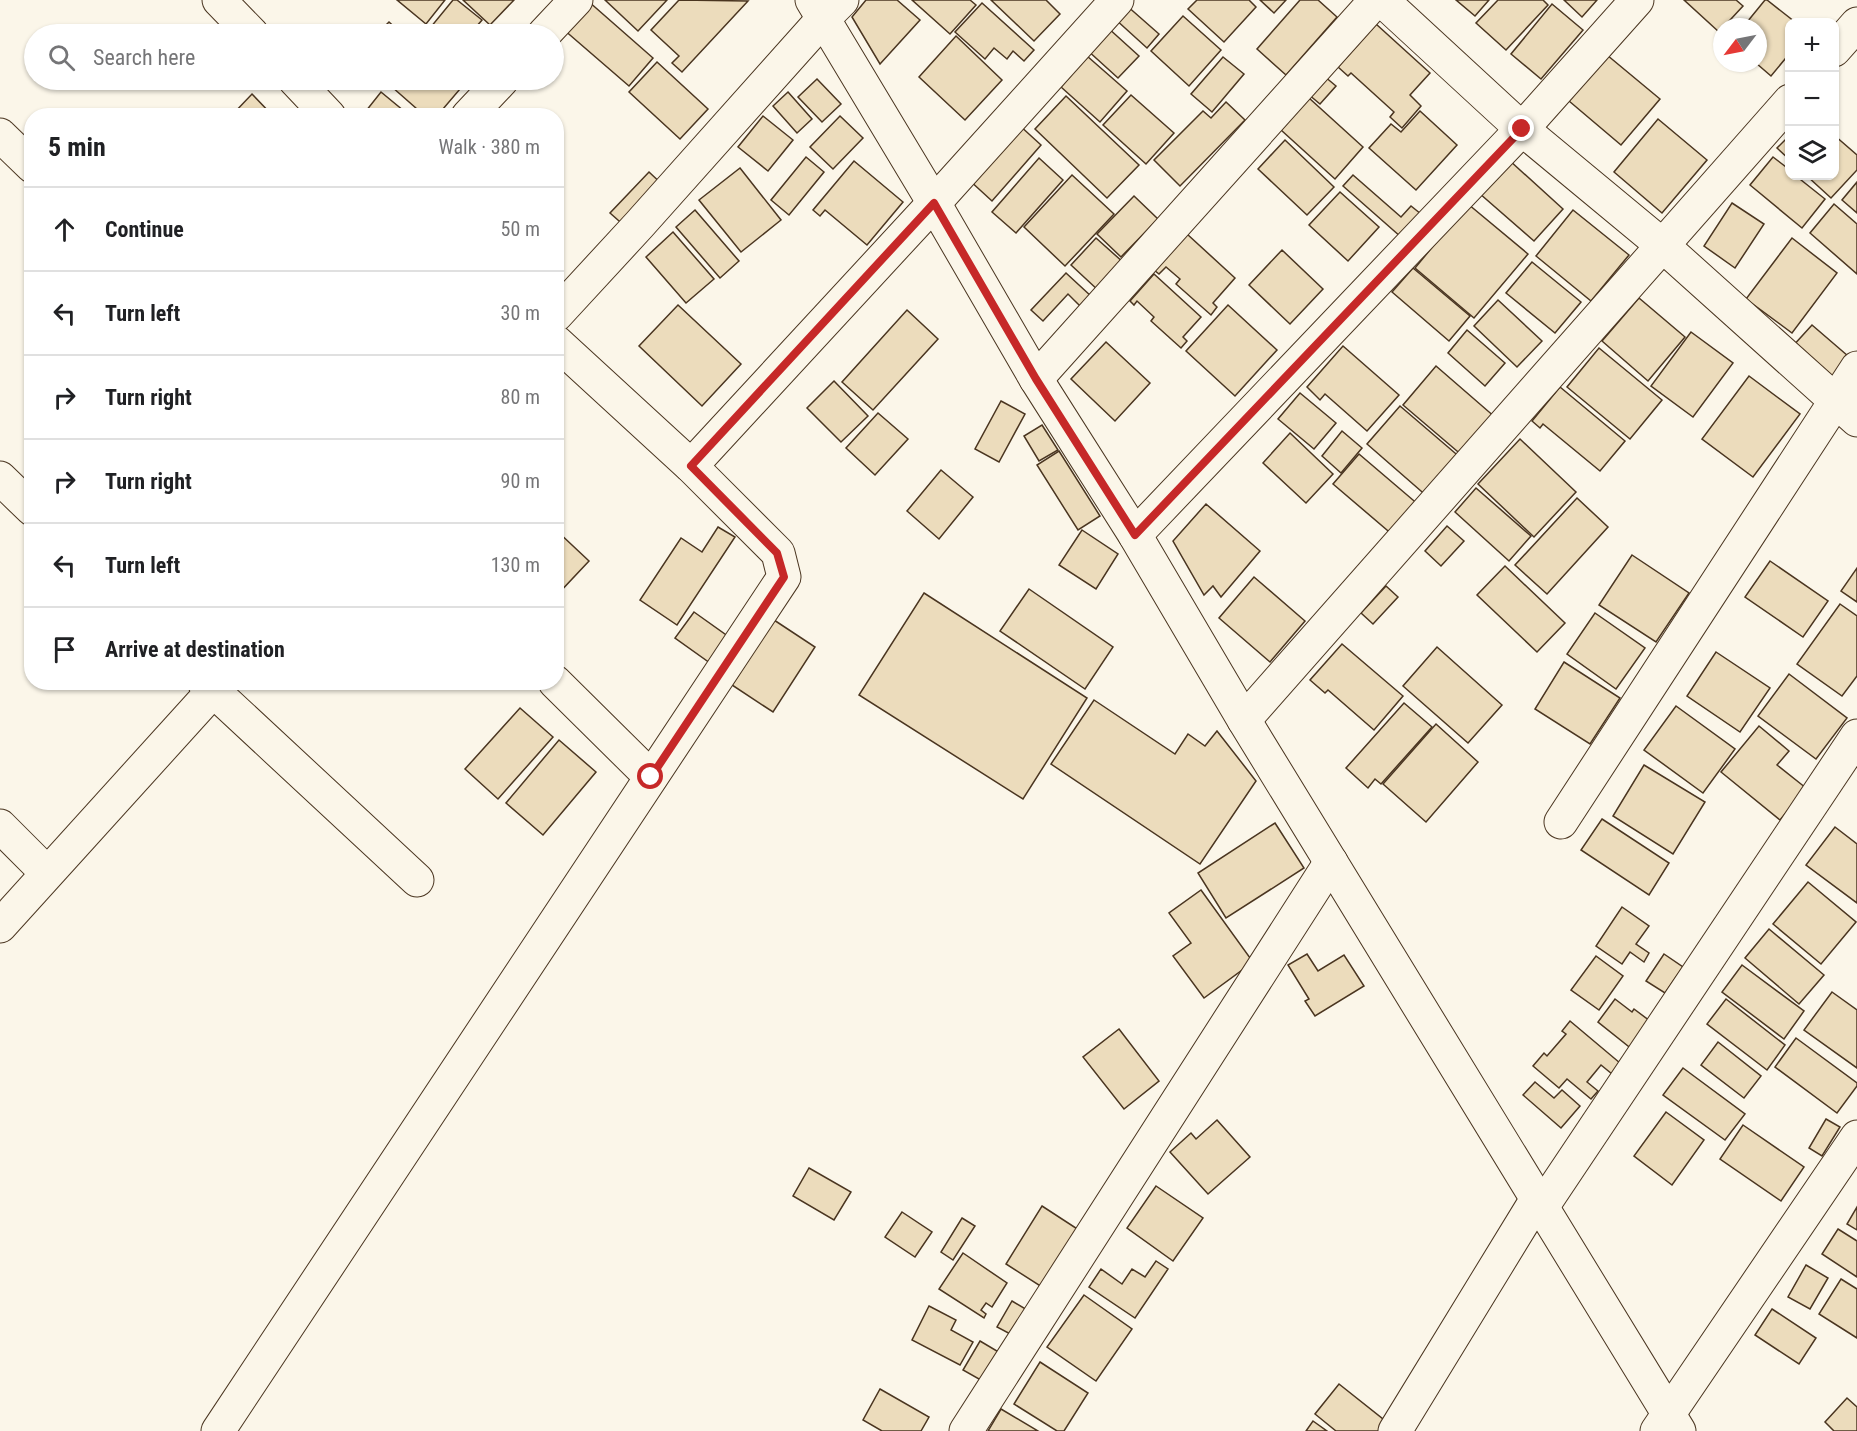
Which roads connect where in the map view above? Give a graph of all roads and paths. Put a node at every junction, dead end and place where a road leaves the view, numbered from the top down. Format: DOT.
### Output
graph roads {
  1 [pos="219,0"];
  2 [pos="576,0"];
  3 [pos="1117,0"];
  4 [pos="1376,0"];
  5 [pos="1382,0"];
  6 [pos="1637,0"];
  7 [pos="826,6"];
  8 [pos="242,24"];
  9 [pos="553,24"];
  10 [pos="1857,24"];
  11 [pos="1839,44"];
  12 [pos="304,90"];
  13 [pos="493,90"];
  14 [pos="1785,107"];
  15 [pos="321,108"];
  16 [pos="476,108"];
  17 [pos="1522,129"];
  18 [pos="0,135"];
  19 [pos="24,158"];
  20 [pos="934,203"];
  21 [pos="1662,245"];
  22 [pos="564,306"];
  23 [pos="564,349"];
  24 [pos="1857,368"];
  25 [pos="1036,379"];
  26 [pos="1846,410"];
  27 [pos="691,466"];
  28 [pos="0,478"];
  29 [pos="24,501"];
  30 [pos="1135,535"];
  31 [pos="209,690"];
  32 [pos="218,690"];
  33 [pos="563,690"];
  34 [pos="1244,720"];
  35 [pos="1857,736"];
  36 [pos="651,777"];
  37 [pos="1561,822"];
  38 [pos="0,826"];
  39 [pos="1331,862"];
  40 [pos="47,873"];
  41 [pos="417,880"];
  42 [pos="0,926"];
  43 [pos="1857,1137"];
  44 [pos="1540,1203"];
  45 [pos="1668,1425"];
  46 [pos="218,1431"];
  47 [pos="966,1431"];
  48 [pos="1395,1431"];
  1 -- 8 [label="street"];
  2 -- 9 [label="street"];
  3 -- 20 [label="street"];
  4 -- 25 [label="street"];
  5 -- 17 [label="street"];
  6 -- 17 [label="street"];
  7 -- 20 [label="street"];
  7 -- 22 [label="street"];
  10 -- 11 [label="street"];
  12 -- 15 [label="street"];
  13 -- 16 [label="street"];
  14 -- 21 [label="street"];
  17 -- 21 [label="street"];
  17 -- 30 [label="street"];
  18 -- 19 [label="street"];
  20 -- 25 [label="street"];
  20 -- 27 [label="street"];
  21 -- 26 [label="street"];
  21 -- 34 [label="street"];
  23 -- 27 [label="street"];
  24 -- 26 [label="street"];
  25 -- 30 [label="street"];
  26 -- 37 [label="street"];
  27 -- 36 [label="street"];
  28 -- 29 [label="street"];
  30 -- 34 [label="street"];
  31 -- 40 [label="street"];
  32 -- 41 [label="street"];
  33 -- 36 [label="street"];
  34 -- 39 [label="street"];
  35 -- 44 [label="street"];
  36 -- 46 [label="street"];
  38 -- 40 [label="street"];
  39 -- 44 [label="street"];
  39 -- 47 [label="street"];
  40 -- 42 [label="street"];
  43 -- 45 [label="street"];
  44 -- 45 [label="street"];
  44 -- 48 [label="street"];
}
